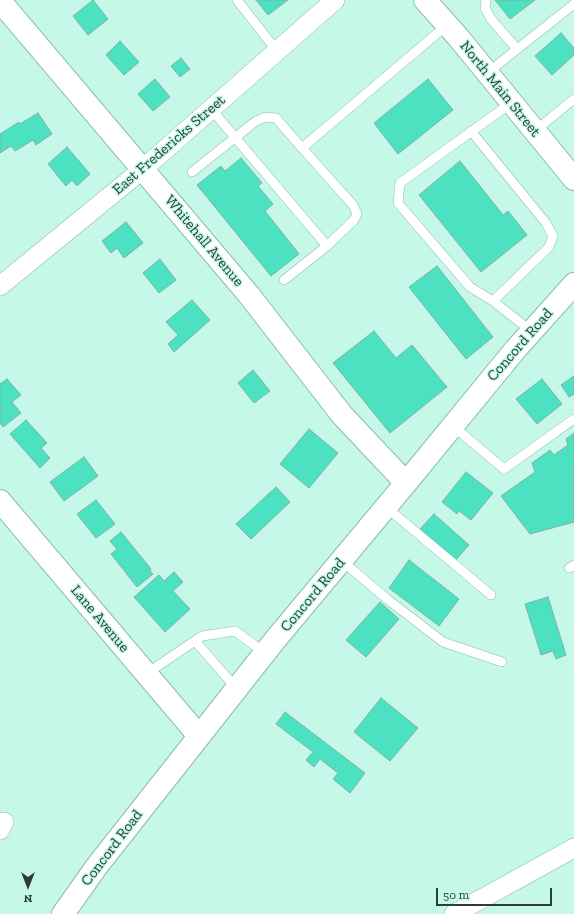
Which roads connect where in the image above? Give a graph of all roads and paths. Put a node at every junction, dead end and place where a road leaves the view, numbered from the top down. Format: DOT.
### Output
graph roads {
  1 [pos="237,0"];
  2 [pos="335,0"];
  3 [pos="425,0"];
  4 [pos="486,0"];
  5 [pos="0,1"];
  6 [pos="574,4"];
  7 [pos="447,25"];
  8 [pos="517,50"];
  9 [pos="276,51"];
  10 [pos="487,73"];
  11 [pos="574,99"];
  12 [pos="511,103"];
  13 [pos="211,109"];
  14 [pos="471,131"];
  15 [pos="535,131"];
  16 [pos="236,138"];
  17 [pos="302,148"];
  18 [pos="143,168"];
  19 [pos="192,172"];
  20 [pos="574,179"];
  21 [pos="326,246"];
  22 [pos="284,280"];
  23 [pos="574,284"];
  24 [pos="0,286"];
  25 [pos="493,301"];
  26 [pos="532,331"];
  27 [pos="574,419"];
  28 [pos="452,426"];
  29 [pos="406,483"];
  30 [pos="0,501"];
  31 [pos="386,507"];
  32 [pos="342,561"];
  33 [pos="491,595"];
  34 [pos="195,641"];
  35 [pos="265,653"];
  36 [pos="502,662"];
  37 [pos="146,674"];
  38 [pos="237,688"];
  39 [pos="199,736"];
  40 [pos="574,848"];
  41 [pos="63,914"];
  42 [pos="454,914"];
  1 -- 9 [label="lane"];
  2 -- 9 [label="street, East Fredericks Street"];
  3 -- 7 [label="street, North Main Street"];
  4 -- 8 [label="lane"];
  5 -- 18 [label="street, Whitehall Avenue"];
  6 -- 8 [label="lane"];
  7 -- 10 [label="street, North Main Street"];
  7 -- 17 [label="lane"];
  8 -- 10 [label="lane"];
  9 -- 13 [label="street, East Fredericks Street"];
  10 -- 12 [label="street, North Main Street"];
  11 -- 15 [label="lane"];
  12 -- 14 [label="lane"];
  12 -- 15 [label="street, North Main Street"];
  13 -- 16 [label="lane"];
  13 -- 18 [label="street, East Fredericks Street"];
  14 -- 25 [label="lane"];
  14 -- 25 [label="lane"];
  15 -- 20 [label="street, North Main Street"];
  16 -- 17 [label="lane"];
  16 -- 19 [label="lane"];
  16 -- 21 [label="lane"];
  17 -- 21 [label="lane"];
  18 -- 24 [label="street, East Fredericks Street"];
  18 -- 29 [label="street, Whitehall Avenue"];
  21 -- 22 [label="lane"];
  23 -- 26 [label="street, Concord Road"];
  25 -- 26 [label="lane"];
  26 -- 28 [label="street, Concord Road"];
  27 -- 28 [label="lane"];
  28 -- 29 [label="street, Concord Road"];
  29 -- 31 [label="street, Concord Road"];
  30 -- 37 [label="street, Lane Avenue"];
  31 -- 32 [label="street, Concord Road"];
  31 -- 33 [label="lane"];
  32 -- 35 [label="street, Concord Road"];
  32 -- 36 [label="lane"];
  34 -- 35 [label="lane"];
  34 -- 37 [label="lane"];
  34 -- 38 [label="lane"];
  35 -- 38 [label="street, Concord Road"];
  37 -- 39 [label="street, Lane Avenue"];
  38 -- 39 [label="street, Concord Road"];
  39 -- 41 [label="street, Concord Road"];
  40 -- 42 [label="street"];
}
